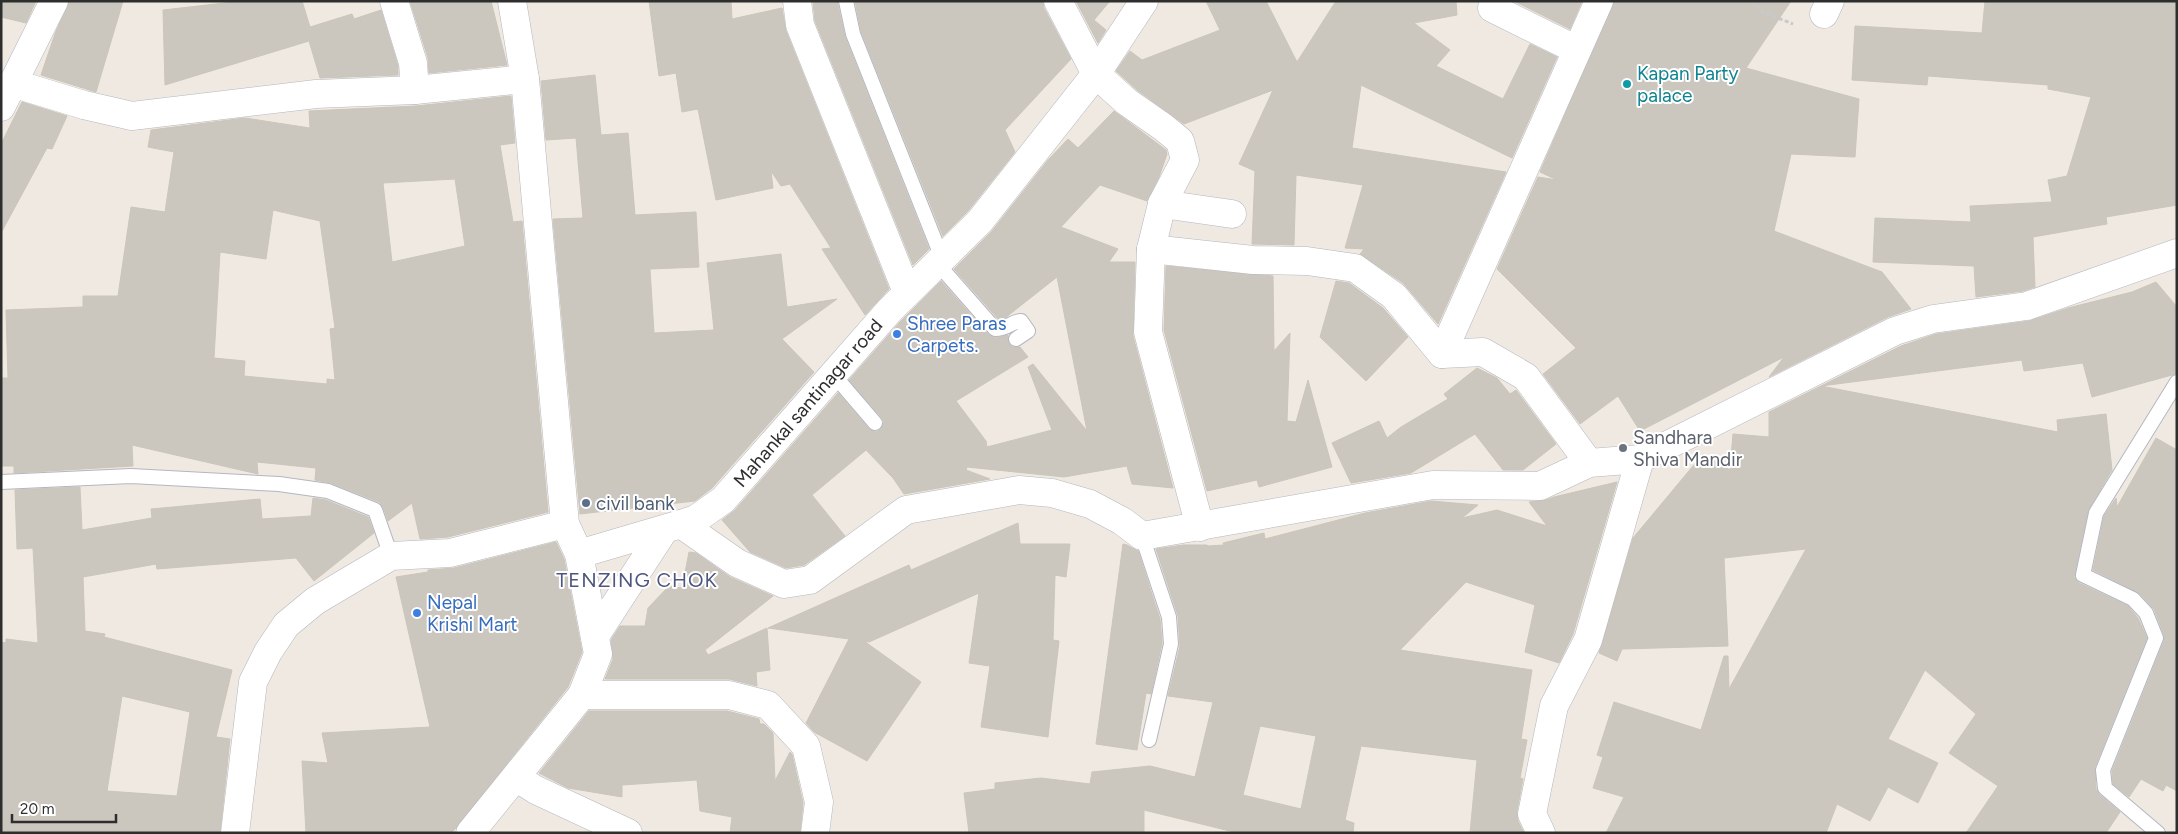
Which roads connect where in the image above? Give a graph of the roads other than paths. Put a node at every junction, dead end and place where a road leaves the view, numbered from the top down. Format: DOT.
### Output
graph roads {
  1 [pos="54,1"];
  2 [pos="394,1"];
  3 [pos="512,1"];
  4 [pos="797,1"];
  5 [pos="846,1"];
  6 [pos="1058,1"];
  7 [pos="1144,1"];
  8 [pos="1494,1"];
  9 [pos="1599,1"];
  10 [pos="1577,50"];
  11 [pos="1096,74"];
  12 [pos="525,79"];
  13 [pos="415,90"];
  14 [pos="7,95"];
  15 [pos="1162,204"];
  16 [pos="1232,214"];
  17 [pos="1151,249"];
  18 [pos="2177,253"];
  19 [pos="940,261"];
  20 [pos="907,292"];
  21 [pos="1016,339"];
  22 [pos="1442,354"];
  23 [pos="833,374"];
  24 [pos="2177,382"];
  25 [pos="875,423"];
  26 [pos="1640,459"];
  27 [pos="1589,463"];
  28 [pos="1,482"];
  29 [pos="565,524"];
  30 [pos="673,527"];
  31 [pos="1200,527"];
  32 [pos="1142,536"];
  33 [pos="579,554"];
  34 [pos="391,556"];
  35 [pos="595,636"];
  36 [pos="582,695"];
  37 [pos="1149,740"];
  38 [pos="517,778"];
  39 [pos="235,833"];
  40 [pos="470,833"];
  41 [pos="628,833"];
  42 [pos="815,833"];
  43 [pos="1541,833"];
  44 [pos="2158,833"];
  1 -- 14 [label="street"];
  2 -- 13 [label="street"];
  3 -- 12 [label="street"];
  4 -- 20 [label="street"];
  5 -- 19 [label="lane"];
  6 -- 11 [label="street"];
  7 -- 11 [label="street, Mahankal santinagar road"];
  8 -- 10 [label="street"];
  9 -- 10 [label="street"];
  10 -- 22 [label="street"];
  11 -- 15 [label="street"];
  11 -- 19 [label="street, Mahankal santinagar road"];
  12 -- 13 [label="street"];
  12 -- 29 [label="street"];
  13 -- 14 [label="street"];
  15 -- 16 [label="street"];
  15 -- 17 [label="street"];
  17 -- 22 [label="street"];
  17 -- 31 [label="street"];
  18 -- 26 [label="street"];
  19 -- 20 [label="street, Mahankal santinagar road"];
  19 -- 21 [label="lane"];
  20 -- 23 [label="street, Mahankal santinagar road"];
  22 -- 27 [label="street"];
  23 -- 25 [label="lane"];
  23 -- 30 [label="street, Mahankal santinagar road"];
  24 -- 44 [label="lane"];
  26 -- 27 [label="street"];
  26 -- 43 [label="street"];
  27 -- 31 [label="street"];
  28 -- 34 [label="lane"];
  29 -- 33 [label="street"];
  29 -- 34 [label="street"];
  30 -- 32 [label="street"];
  30 -- 33 [label="street, Mahankal santinagar road"];
  30 -- 35 [label="street"];
  31 -- 32 [label="street"];
  32 -- 37 [label="lane"];
  33 -- 35 [label="street"];
  34 -- 39 [label="street"];
  35 -- 36 [label="street"];
  36 -- 38 [label="street"];
  36 -- 42 [label="street"];
  38 -- 40 [label="street"];
  38 -- 41 [label="street"];
}
